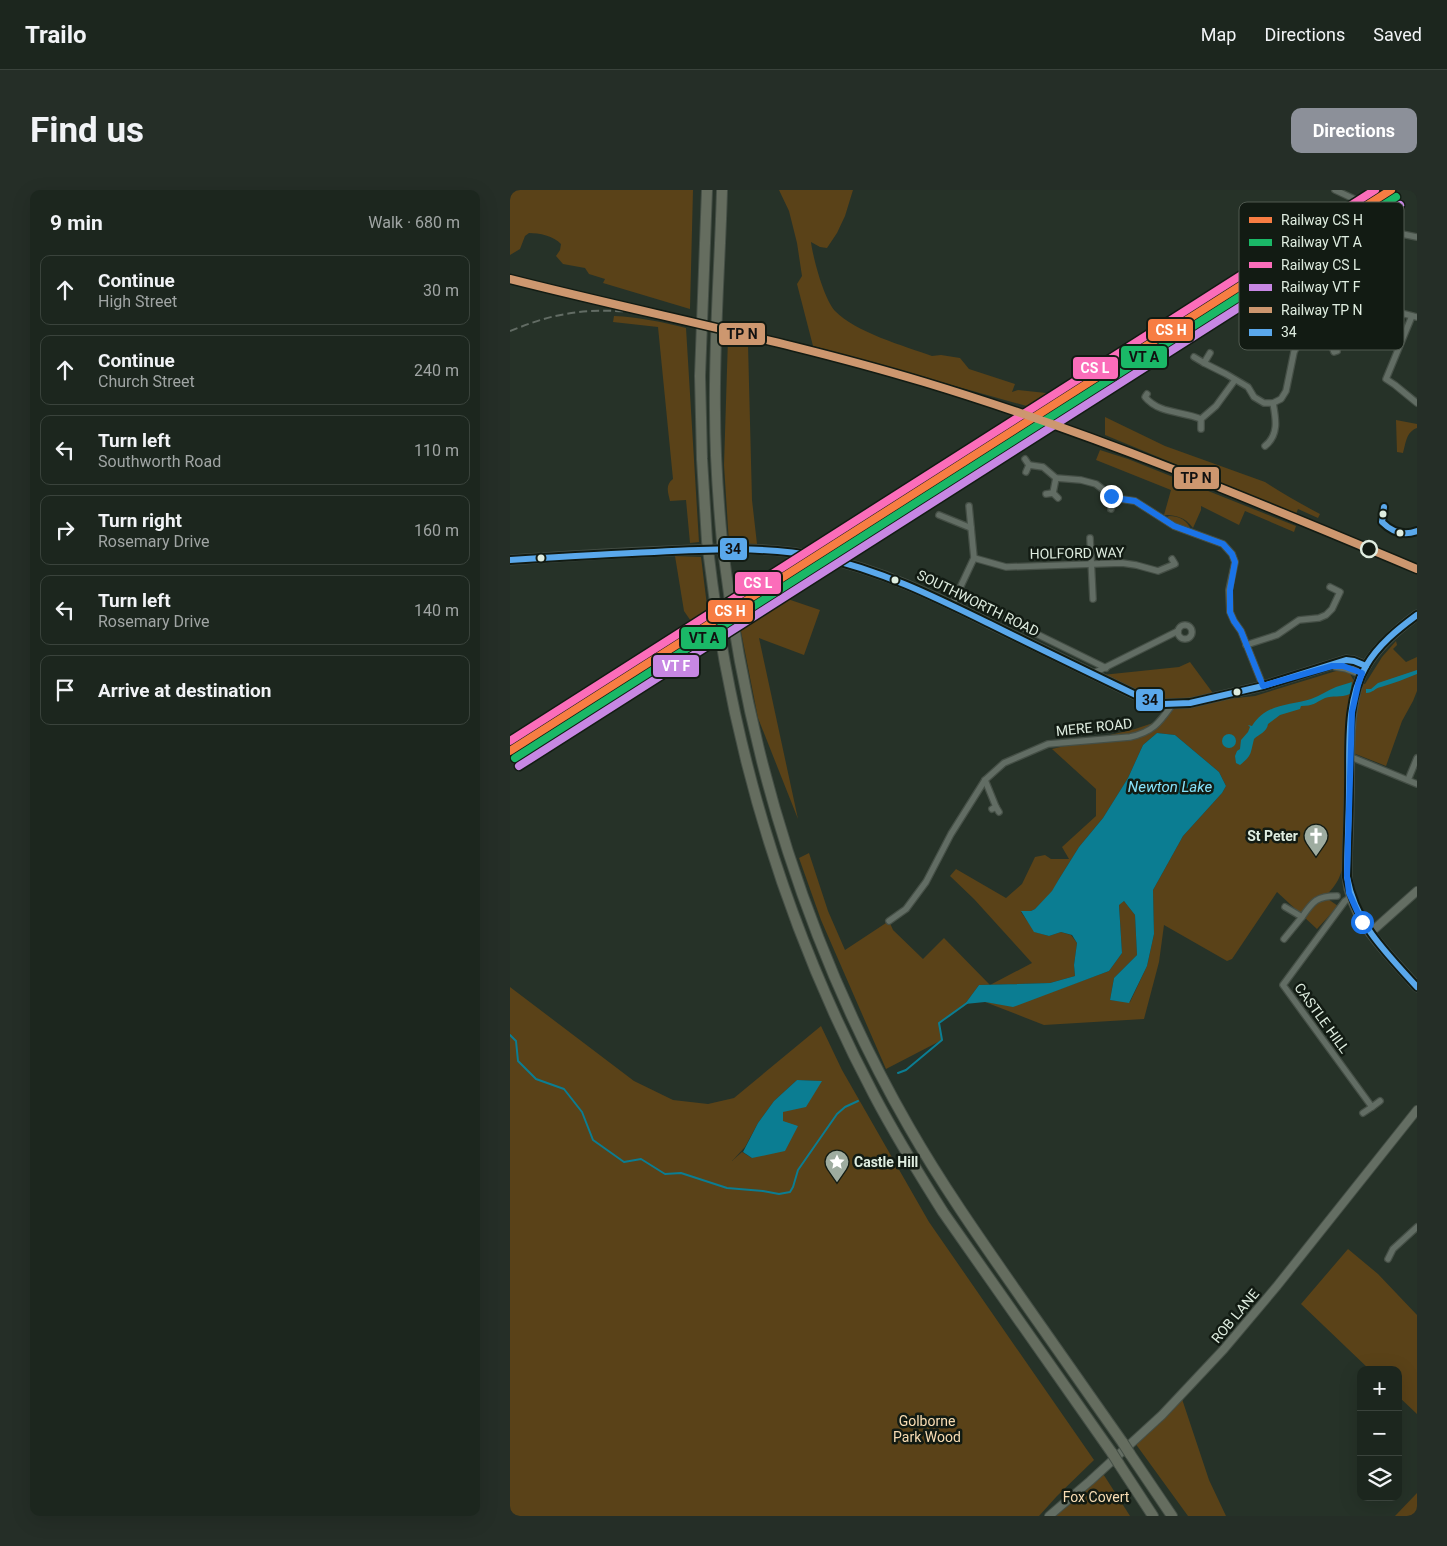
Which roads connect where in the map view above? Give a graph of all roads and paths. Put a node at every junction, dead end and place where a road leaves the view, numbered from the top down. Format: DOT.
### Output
graph roads {
  1 [pos="707,190"];
  2 [pos="722,190"];
  3 [pos="1335,190"];
  4 [pos="1362,202"];
  5 [pos="1404,234"];
  6 [pos="1417,236"];
  7 [pos="1414,316"];
  8 [pos="1404,339"];
  9 [pos="1296,350"];
  10 [pos="1399,350"];
  11 [pos="1210,352"];
  12 [pos="1194,357"];
  13 [pos="1204,363"];
  14 [pos="1235,380"];
  15 [pos="1145,396"];
  16 [pos="1273,403"];
  17 [pos="1417,403"];
  18 [pos="1201,418"];
  19 [pos="1201,429"];
  20 [pos="1264,446"];
  21 [pos="1025,459"];
  22 [pos="1030,465"];
  23 [pos="1026,472"];
  24 [pos="1056,478"];
  25 [pos="1139,494"];
  26 [pos="1052,495"];
  27 [pos="1114,498"];
  28 [pos="1135,501"];
  29 [pos="969,506"];
  30 [pos="1111,509"];
  31 [pos="939,515"];
  32 [pos="971,528"];
  33 [pos="1090,538"];
  34 [pos="1241,556"];
  35 [pos="822,558"];
  36 [pos="974,558"];
  37 [pos="1234,558"];
  38 [pos="1172,559"];
  39 [pos="510,560"];
  40 [pos="1091,564"];
  41 [pos="1223,582"];
  42 [pos="1230,584"];
  43 [pos="1330,587"];
  44 [pos="782,591"];
  45 [pos="1093,599"];
  46 [pos="952,605"];
  47 [pos="1013,614"];
  48 [pos="1417,615"];
  49 [pos="1178,631"];
  50 [pos="1246,645"];
  51 [pos="1106,668"];
  52 [pos="1364,669"];
  53 [pos="1092,674"];
  54 [pos="1263,686"];
  55 [pos="1172,705"];
  56 [pos="1351,757"];
  57 [pos="1417,758"];
  58 [pos="985,780"];
  59 [pos="1408,780"];
  60 [pos="1417,784"];
  61 [pos="995,809"];
  62 [pos="1417,891"];
  63 [pos="1329,892"];
  64 [pos="1337,896"];
  65 [pos="1348,899"];
  66 [pos="1286,907"];
  67 [pos="1302,916"];
  68 [pos="889,921"];
  69 [pos="1370,933"];
  70 [pos="1284,939"];
  71 [pos="1417,987"];
  72 [pos="1380,1101"];
  73 [pos="1372,1107"];
  74 [pos="1417,1110"];
  75 [pos="1363,1113"];
  76 [pos="1417,1227"];
  77 [pos="1388,1260"];
  78 [pos="1049,1516"];
  79 [pos="1153,1516"];
  80 [pos="1172,1516"];
  1 -- 79 [label="highway, bridge"];
  2 -- 80 [label="highway, bridge"];
  3 -- 4 [label="street"];
  5 -- 6 [label="street"];
  7 -- 8 [label="street"];
  9 -- 16 [label="street"];
  10 -- 17 [label="street"];
  11 -- 13 [label="street"];
  12 -- 13 [label="street"];
  13 -- 14 [label="street"];
  14 -- 16 [label="street"];
  14 -- 18 [label="street"];
  15 -- 18 [label="street"];
  16 -- 20 [label="street"];
  18 -- 19 [label="street"];
  21 -- 22 [label="street"];
  22 -- 23 [label="street"];
  22 -- 24 [label="street"];
  24 -- 26 [label="street"];
  24 -- 27 [label="street"];
  25 -- 28 [label="street"];
  27 -- 28 [label="street"];
  27 -- 30 [label="street"];
  28 -- 37 [label="street"];
  29 -- 32 [label="street"];
  31 -- 32 [label="street"];
  32 -- 36 [label="street"];
  33 -- 40 [label="street"];
  34 -- 37 [label="street"];
  35 -- 39 [label="main road, SOUTHWORTH ROAD"];
  35 -- 44 [label="street"];
  35 -- 46 [label="main road, SOUTHWORTH ROAD"];
  36 -- 40 [label="street, HOLFORD WAY"];
  36 -- 46 [label="street"];
  37 -- 42 [label="street"];
  38 -- 40 [label="street, HOLFORD WAY"];
  40 -- 45 [label="street"];
  41 -- 42 [label="street"];
  42 -- 50 [label="street"];
  43 -- 50 [label="street"];
  46 -- 53 [label="main road, SOUTHWORTH ROAD"];
  47 -- 51 [label="street"];
  48 -- 52 [label="main road"];
  49 -- 51 [label="street"];
  50 -- 54 [label="street"];
  51 -- 53 [label="street"];
  52 -- 54 [label="main road, SOUTHWORTH ROAD"];
  52 -- 56 [label="main road"];
  53 -- 55 [label="main road, SOUTHWORTH ROAD"];
  54 -- 55 [label="main road, SOUTHWORTH ROAD"];
  55 -- 58 [label="street, MERE ROAD"];
  56 -- 59 [label="street"];
  56 -- 65 [label="main road"];
  57 -- 59 [label="street"];
  58 -- 61 [label="street"];
  58 -- 68 [label="street, MERE ROAD"];
  59 -- 60 [label="street"];
  62 -- 69 [label="street"];
  63 -- 64 [label="street"];
  64 -- 65 [label="street"];
  64 -- 67 [label="street"];
  65 -- 69 [label="main road"];
  65 -- 73 [label="street, CASTLE HILL"];
  66 -- 67 [label="street"];
  67 -- 70 [label="street"];
  69 -- 71 [label="main road"];
  72 -- 73 [label="street"];
  73 -- 75 [label="street"];
  74 -- 78 [label="street, ROB LANE"];
  76 -- 77 [label="street"];
}
